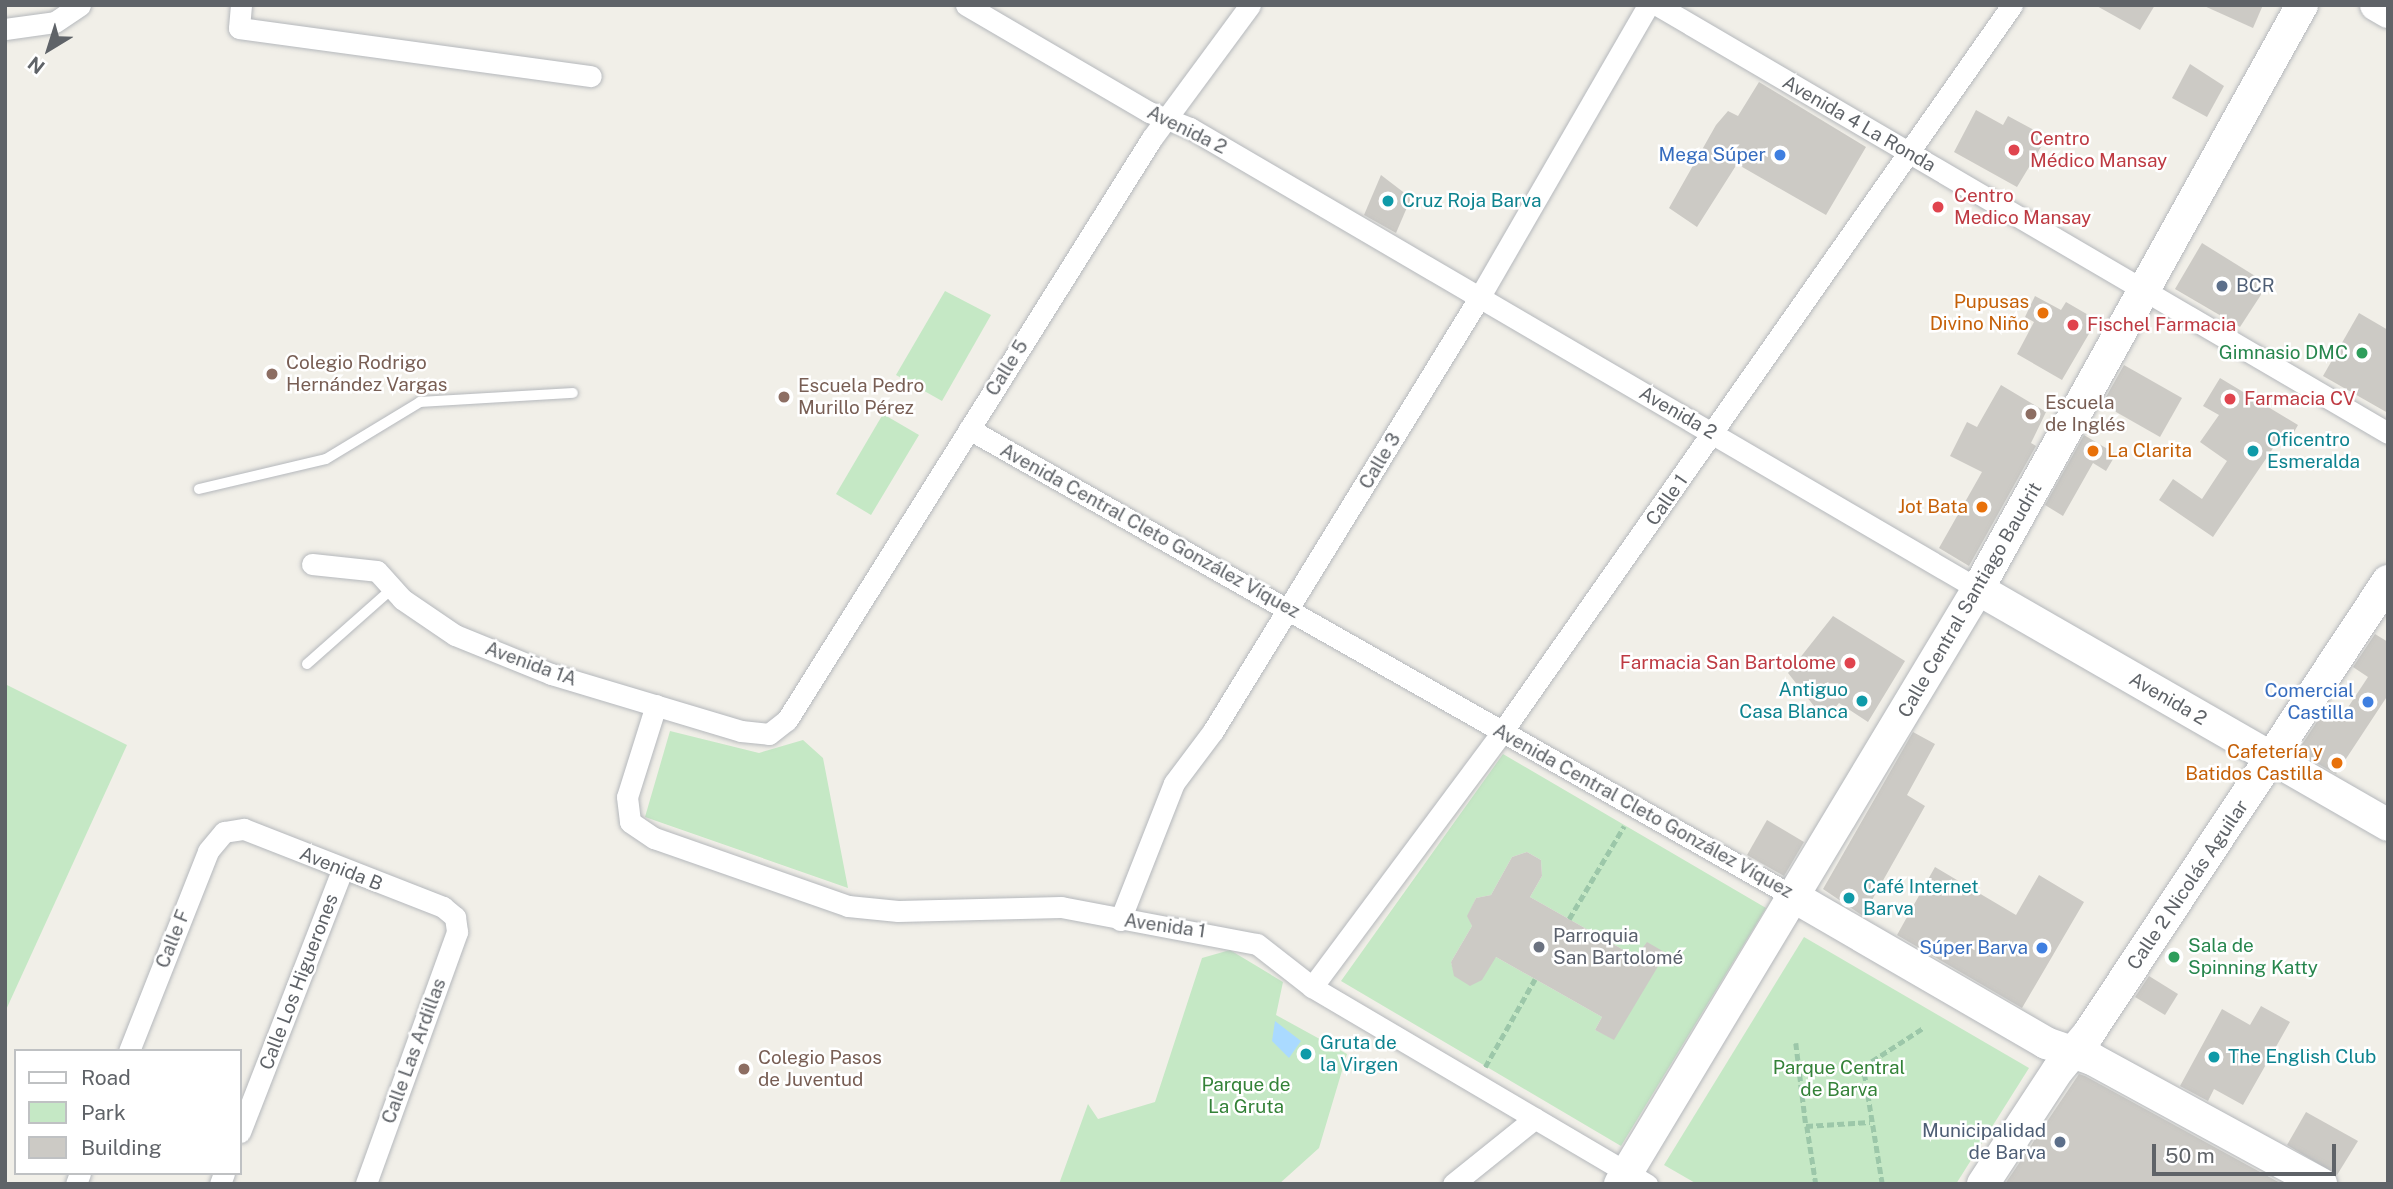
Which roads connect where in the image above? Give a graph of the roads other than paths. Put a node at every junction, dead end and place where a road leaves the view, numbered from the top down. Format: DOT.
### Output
graph roads {
  1 [pos="79,5"];
  2 [pos="241,5"];
  3 [pos="967,5"];
  4 [pos="1250,5"];
  5 [pos="1648,5"];
  6 [pos="1657,5"];
  7 [pos="2012,5"];
  8 [pos="2302,5"];
  9 [pos="2376,5"];
  10 [pos="2388,12"];
  11 [pos="5,29"];
  12 [pos="591,76"];
  13 [pos="1168,119"];
  14 [pos="1912,155"];
  15 [pos="2145,290"];
  16 [pos="1479,298"];
  17 [pos="573,393"];
  18 [pos="969,429"];
  19 [pos="2388,433"];
  20 [pos="1714,434"];
  21 [pos="199,489"];
  22 [pos="312,564"];
  23 [pos="2388,581"];
  24 [pos="393,588"];
  25 [pos="1978,589"];
  26 [pos="1290,608"];
  27 [pos="307,664"];
  28 [pos="656,705"];
  29 [pos="1502,732"];
  30 [pos="769,734"];
  31 [pos="2272,759"];
  32 [pos="2388,825"];
  33 [pos="224,832"];
  34 [pos="342,871"];
  35 [pos="1796,898"];
  36 [pos="455,917"];
  37 [pos="1120,920"];
  38 [pos="1312,987"];
  39 [pos="130,1049"];
  40 [pos="2074,1052"];
  41 [pos="1535,1118"];
  42 [pos="242,1127"];
  43 [pos="1631,1180"];
  44 [pos="366,1184"];
  45 [pos="1453,1184"];
  46 [pos="1983,1184"];
  47 [pos="2321,1184"];
  1 -- 11 [label="street"];
  2 -- 12 [label="street"];
  3 -- 13 [label="street, Avenida 2"];
  4 -- 13 [label="street, Calle 5"];
  5 -- 16 [label="street, Calle 3"];
  6 -- 14 [label="street, Avenida 4 La Ronda"];
  7 -- 14 [label="street, Calle 1"];
  8 -- 15 [label="main road, Calle Central Santiago Baudrit"];
  9 -- 10 [label="main road"];
  13 -- 16 [label="street, Avenida 2"];
  13 -- 18 [label="street, Calle 5"];
  14 -- 15 [label="street, Avenida 4 La Ronda"];
  14 -- 20 [label="street, Calle 1"];
  15 -- 19 [label="street, Avenida 4 La Ronda"];
  15 -- 25 [label="main road, Calle Central Santiago Baudrit"];
  16 -- 20 [label="street, Avenida 2"];
  16 -- 26 [label="street, Calle 3"];
  17 -- 21 [label="lane"];
  18 -- 26 [label="street, Avenida Central Cleto González Víquez"];
  18 -- 30 [label="street, Calle 5"];
  20 -- 25 [label="street, Avenida 2"];
  20 -- 29 [label="street, Calle 1"];
  22 -- 24 [label="street, Avenida 1A"];
  23 -- 31 [label="main road, Calle 2 Nicolás Aguilar"];
  24 -- 27 [label="lane"];
  24 -- 28 [label="street, Avenida 1A"];
  25 -- 31 [label="main road, Avenida 2"];
  25 -- 35 [label="main road, Calle Central Santiago Baudrit"];
  26 -- 29 [label="street, Avenida Central Cleto González Víquez"];
  26 -- 37 [label="street, Calle 3"];
  28 -- 30 [label="street, Avenida 1A"];
  28 -- 37 [label="street, Avenida 1"];
  29 -- 35 [label="street, Avenida Central Cleto González Víquez"];
  29 -- 38 [label="street, Calle 1"];
  31 -- 32 [label="main road, Avenida 2"];
  31 -- 40 [label="main road, Calle 2 Nicolás Aguilar"];
  33 -- 34 [label="street, Avenida B"];
  33 -- 39 [label="street, Calle F"];
  34 -- 36 [label="street, Avenida B"];
  34 -- 42 [label="street, Calle Los Higuerones"];
  35 -- 40 [label="main road, Avenida Central Cleto González Víquez"];
  35 -- 43 [label="main road, Calle Central Santiago Baudrit"];
  36 -- 44 [label="street, Calle Las Ardillas"];
  37 -- 38 [label="street, Avenida 1"];
  38 -- 41 [label="street, Avenida 1"];
  40 -- 46 [label="main road, Calle 2 Nicolás Aguilar"];
  40 -- 47 [label="main road, Avenida Central Cleto González Víquez"];
  41 -- 43 [label="street, Avenida 1"];
  41 -- 45 [label="street"];
}
